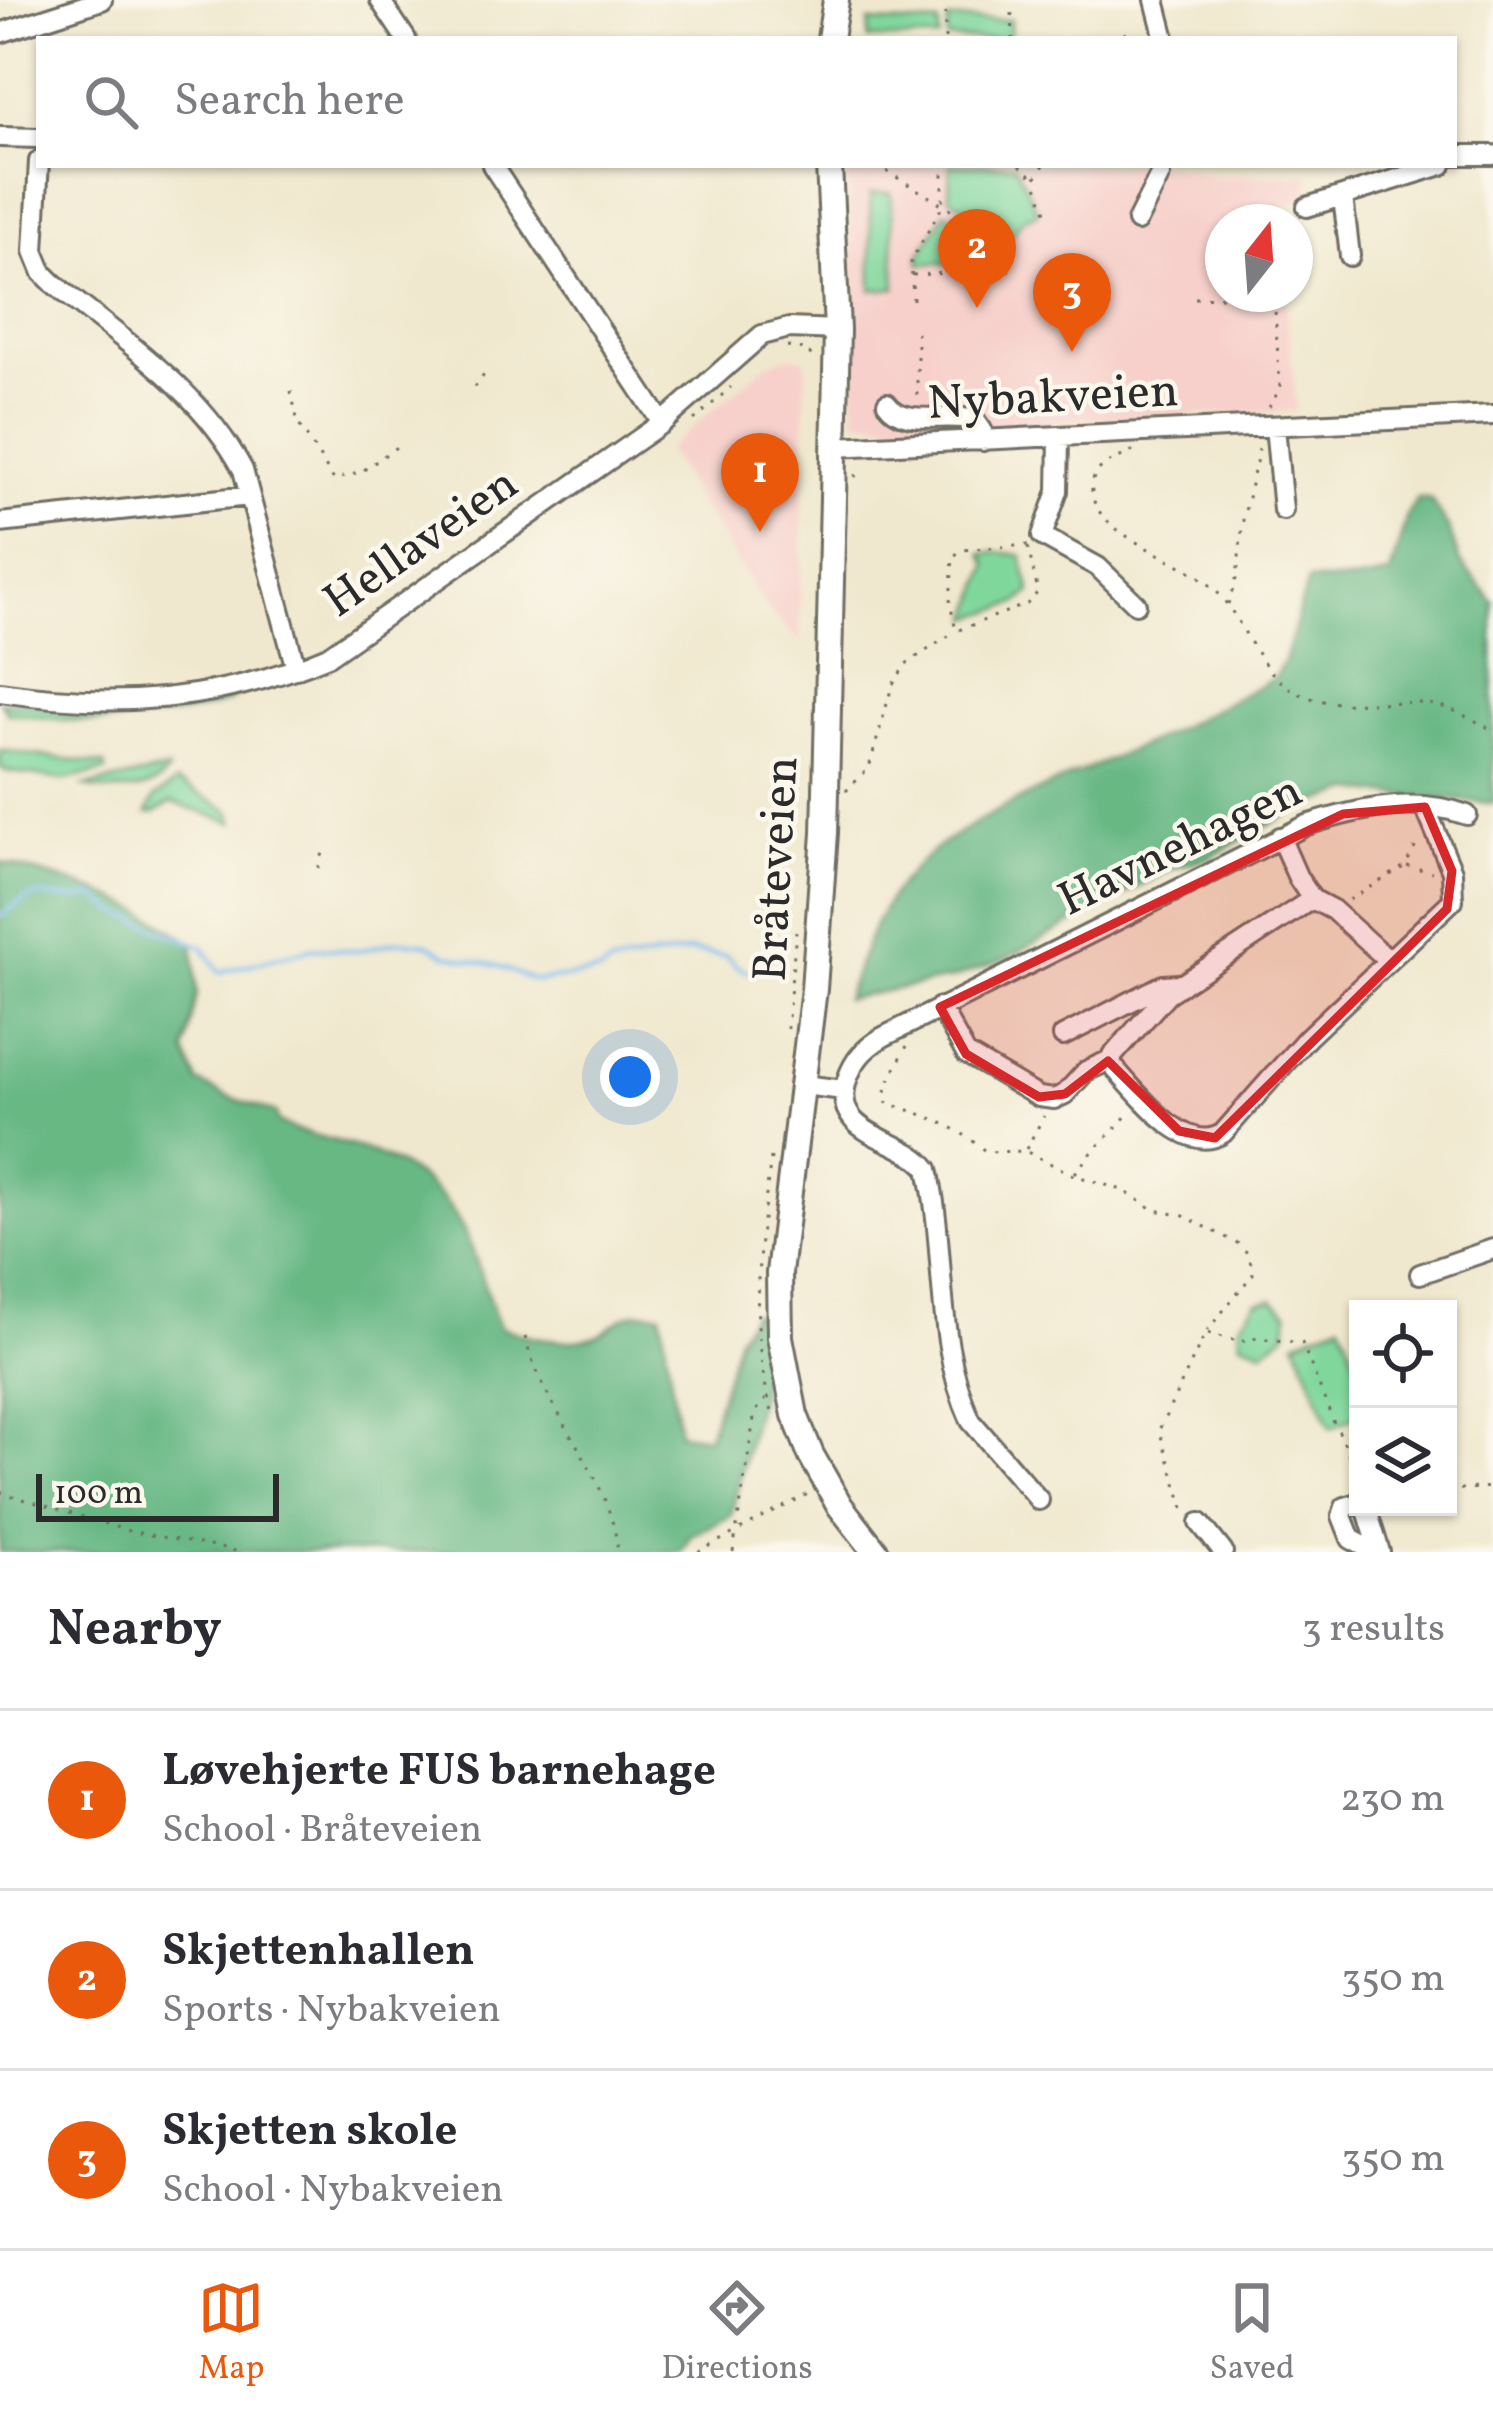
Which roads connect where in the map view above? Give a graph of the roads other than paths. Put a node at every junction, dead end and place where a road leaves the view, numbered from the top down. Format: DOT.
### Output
graph roads {
  1 [pos="102,0"];
  2 [pos="380,0"];
  3 [pos="836,0"];
  4 [pos="1155,0"];
  5 [pos="4,32"];
  6 [pos="404,36"];
  7 [pos="830,36"];
  8 [pos="1164,36"];
  9 [pos="0,137"];
  10 [pos="36,138"];
  11 [pos="1457,154"];
  12 [pos="1493,155"];
  13 [pos="39,168"];
  14 [pos="494,168"];
  15 [pos="829,168"];
  16 [pos="1162,168"];
  17 [pos="1432,168"];
  18 [pos="1343,196"];
  19 [pos="1313,205"];
  20 [pos="1137,221"];
  21 [pos="1350,256"];
  22 [pos="837,330"];
  23 [pos="886,403"];
  24 [pos="1493,415"];
  25 [pos="662,423"];
  26 [pos="1269,426"];
  27 [pos="1059,437"];
  28 [pos="983,441"];
  29 [pos="835,447"];
  30 [pos="249,496"];
  31 [pos="1283,510"];
  32 [pos="0,523"];
  33 [pos="1136,604"];
  34 [pos="296,669"];
  35 [pos="0,692"];
  36 [pos="1425,807"];
  37 [pos="1467,814"];
  38 [pos="1280,837"];
  39 [pos="1312,899"];
  40 [pos="1389,961"];
  41 [pos="1180,984"];
  42 [pos="940,1007"];
  43 [pos="1063,1036"];
  44 [pos="1108,1061"];
  45 [pos="803,1085"];
  46 [pos="844,1090"];
  47 [pos="1493,1249"];
  48 [pos="1420,1274"];
  49 [pos="1039,1500"];
  50 [pos="1366,1516"];
  51 [pos="1200,1522"];
  52 [pos="876,1552"];
  53 [pos="1223,1552"];
  54 [pos="1378,1552"];
  1 -- 5 [label="street"];
  2 -- 6 [label="street"];
  3 -- 7 [label="main road"];
  4 -- 8 [label="street"];
  9 -- 10 [label="street"];
  11 -- 12 [label="street"];
  13 -- 30 [label="street"];
  14 -- 25 [label="street"];
  15 -- 22 [label="main road, Bråteveien"];
  16 -- 20 [label="street"];
  17 -- 18 [label="street"];
  18 -- 19 [label="street"];
  18 -- 21 [label="street"];
  22 -- 25 [label="street, Hellaveien"];
  22 -- 29 [label="main road, Bråteveien"];
  23 -- 28 [label="street"];
  24 -- 26 [label="street, Nybakveien"];
  25 -- 34 [label="street, Hellaveien"];
  26 -- 27 [label="street, Nybakveien"];
  26 -- 31 [label="street"];
  27 -- 28 [label="street, Nybakveien"];
  27 -- 33 [label="street"];
  28 -- 29 [label="street, Nybakveien"];
  29 -- 45 [label="main road, Bråteveien"];
  30 -- 32 [label="street"];
  30 -- 34 [label="street"];
  34 -- 35 [label="street, Hellaveien"];
  36 -- 37 [label="street, Havnehagen"];
  36 -- 38 [label="street, Havnehagen"];
  36 -- 40 [label="street"];
  38 -- 39 [label="street"];
  38 -- 42 [label="street, Havnehagen"];
  39 -- 40 [label="street"];
  39 -- 41 [label="street"];
  40 -- 44 [label="street"];
  41 -- 43 [label="street"];
  41 -- 44 [label="street"];
  42 -- 44 [label="street"];
  42 -- 46 [label="street, Havnehagen"];
  45 -- 46 [label="street"];
  45 -- 52 [label="main road, Bråteveien"];
  46 -- 49 [label="street"];
  47 -- 48 [label="street"];
  50 -- 54 [label="street"];
  51 -- 53 [label="street"];
}
